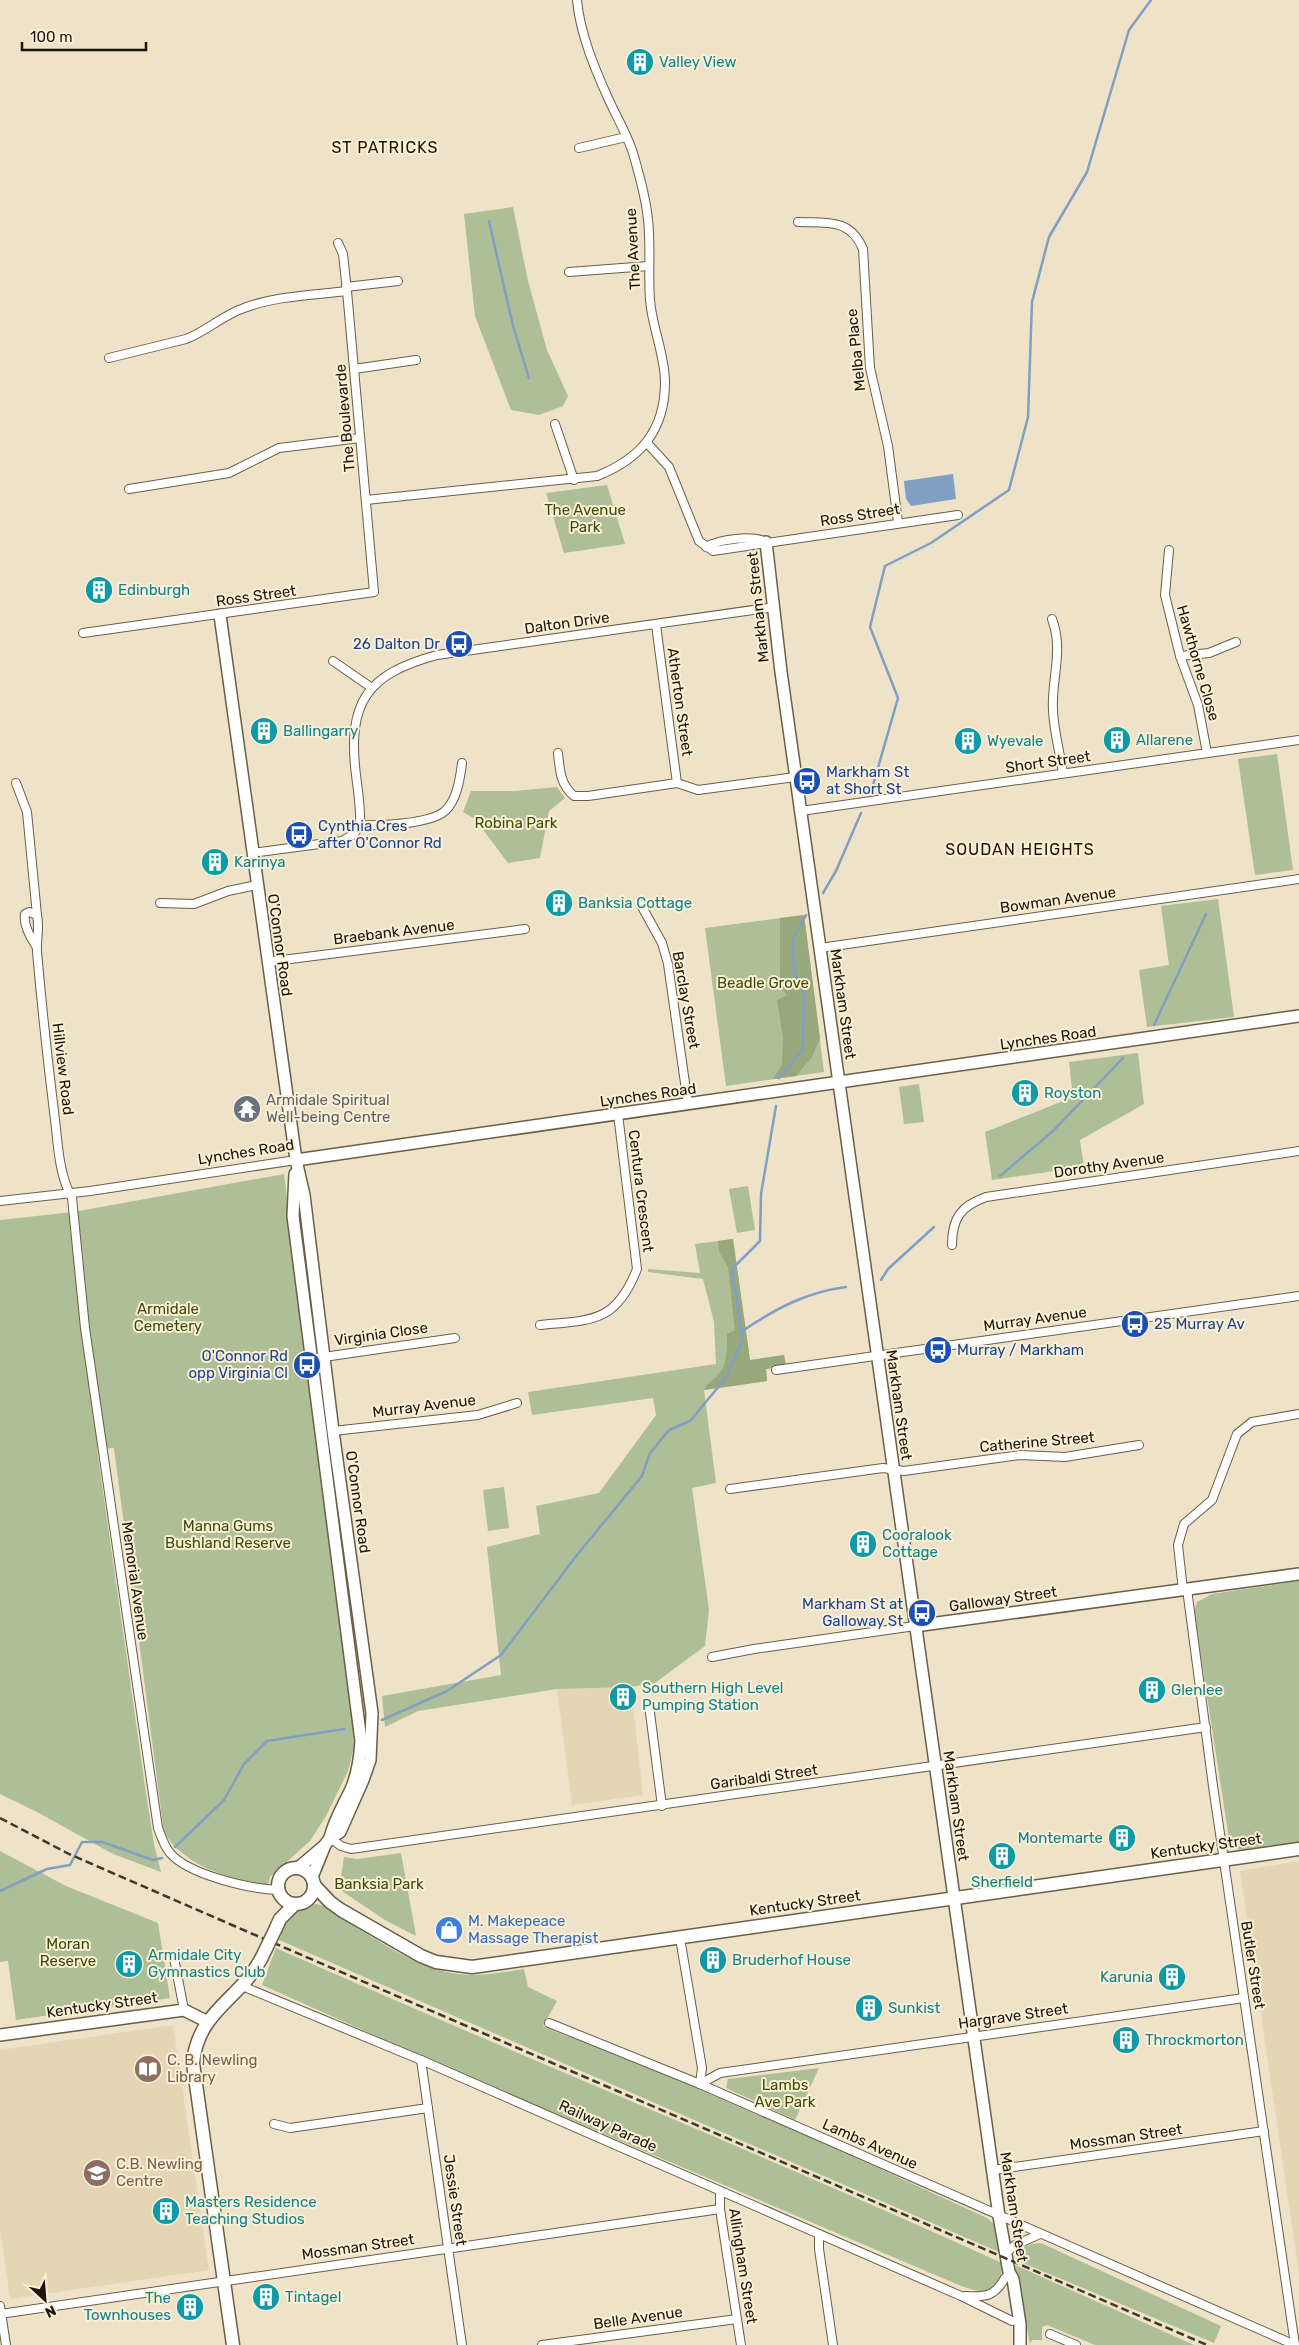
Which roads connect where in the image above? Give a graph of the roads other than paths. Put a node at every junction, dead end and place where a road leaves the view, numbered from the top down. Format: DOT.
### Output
graph roads {
  1 [pos="577,0"];
  2 [pos="626,137"];
  3 [pos="578,148"];
  4 [pos="798,222"];
  5 [pos="338,243"];
  6 [pos="648,266"];
  7 [pos="569,272"];
  8 [pos="398,281"];
  9 [pos="346,289"];
  10 [pos="109,358"];
  11 [pos="416,360"];
  12 [pos="354,369"];
  13 [pos="555,424"];
  14 [pos="360,438"];
  15 [pos="647,443"];
  16 [pos="574,480"];
  17 [pos="129,489"];
  18 [pos="366,500"];
  19 [pos="958,515"];
  20 [pos="898,522"];
  21 [pos="766,542"];
  22 [pos="1169,550"];
  23 [pos="374,592"];
  24 [pos="774,607"];
  25 [pos="220,615"];
  26 [pos="1052,619"];
  27 [pos="656,625"];
  28 [pos="83,633"];
  29 [pos="1236,642"];
  30 [pos="1180,656"];
  31 [pos="333,661"];
  32 [pos="372,688"];
  33 [pos="1299,740"];
  34 [pos="558,753"];
  35 [pos="1207,753"];
  36 [pos="462,764"];
  37 [pos="1063,773"];
  38 [pos="795,777"];
  39 [pos="677,783"];
  40 [pos="16,784"];
  41 [pos="801,811"];
  42 [pos="360,825"];
  43 [pos="252,853"];
  44 [pos="1299,879"];
  45 [pos="257,885"];
  46 [pos="160,903"];
  47 [pos="641,905"];
  48 [pos="37,914"];
  49 [pos="525,929"];
  50 [pos="36,946"];
  51 [pos="820,948"];
  52 [pos="267,962"];
  53 [pos="1299,1016"];
  54 [pos="839,1083"];
  55 [pos="688,1104"];
  56 [pos="618,1114"];
  57 [pos="1299,1151"];
  58 [pos="296,1160"];
  59 [pos="69,1194"];
  60 [pos="0,1202"];
  61 [pos="952,1245"];
  62 [pos="1299,1296"];
  63 [pos="540,1325"];
  64 [pos="455,1338"];
  65 [pos="324,1356"];
  66 [pos="877,1356"];
  67 [pos="310,1358"];
  68 [pos="776,1370"];
  69 [pos="517,1403"];
  70 [pos="1299,1414"];
  71 [pos="333,1431"];
  72 [pos="1139,1445"];
  73 [pos="893,1471"];
  74 [pos="730,1489"];
  75 [pos="1299,1574"];
  76 [pos="1185,1589"];
  77 [pos="915,1626"];
  78 [pos="712,1657"];
  79 [pos="649,1705"];
  80 [pos="1206,1727"];
  81 [pos="935,1766"];
  82 [pos="662,1806"];
  83 [pos="328,1842"];
  84 [pos="1299,1849"];
  85 [pos="1224,1861"];
  86 [pos="298,1868"];
  87 [pos="313,1881"];
  88 [pos="280,1893"];
  89 [pos="954,1898"];
  90 [pos="309,1900"];
  91 [pos="330,1902"];
  92 [pos="295,1904"];
  93 [pos="278,1924"];
  94 [pos="680,1938"];
  95 [pos="174,1958"];
  96 [pos="242,1986"];
  97 [pos="1244,1998"];
  98 [pos="184,2010"];
  99 [pos="206,2021"];
  100 [pos="549,2023"];
  101 [pos="974,2035"];
  102 [pos="0,2036"];
  103 [pos="421,2060"];
  104 [pos="700,2084"];
  105 [pos="428,2108"];
  106 [pos="274,2124"];
  107 [pos="1264,2131"];
  108 [pos="992,2170"];
  109 [pos="720,2191"];
  110 [pos="720,2209"];
  111 [pos="999,2216"];
  112 [pos="819,2234"];
  113 [pos="1040,2234"];
  114 [pos="448,2248"];
  115 [pos="1006,2253"];
  116 [pos="1007,2275"];
  117 [pos="224,2280"];
  118 [pos="961,2296"];
  119 [pos="0,2311"];
  120 [pos="737,2318"];
  121 [pos="1012,2321"];
  122 [pos="1050,2334"];
  123 [pos="1019,2341"];
  124 [pos="6,2345"];
  125 [pos="233,2345"];
  126 [pos="462,2345"];
  127 [pos="542,2345"];
  128 [pos="741,2345"];
  129 [pos="833,2345"];
  130 [pos="1076,2345"];
  131 [pos="1295,2345"];
  1 -- 2 [label="street, The Avenue"];
  2 -- 3 [label="street"];
  2 -- 6 [label="street, The Avenue"];
  4 -- 20 [label="street, Melba Place"];
  5 -- 9 [label="street, The Boulevarde"];
  6 -- 7 [label="street"];
  6 -- 15 [label="street, The Avenue"];
  8 -- 9 [label="street"];
  9 -- 10 [label="street"];
  9 -- 12 [label="street, The Boulevarde"];
  11 -- 12 [label="street"];
  12 -- 14 [label="street, The Boulevarde"];
  13 -- 16 [label="street"];
  14 -- 17 [label="street"];
  14 -- 18 [label="street, The Boulevarde"];
  15 -- 16 [label="street, The Avenue"];
  15 -- 21 [label="street, Ross Street"];
  16 -- 18 [label="street, The Avenue"];
  18 -- 23 [label="street, The Boulevarde"];
  19 -- 20 [label="street, Ross Street"];
  20 -- 21 [label="street, Ross Street"];
  21 -- 24 [label="street, Markham Street"];
  22 -- 30 [label="street, Hawthorne Close"];
  23 -- 25 [label="street, Ross Street"];
  24 -- 27 [label="street, Dalton Drive"];
  24 -- 38 [label="street, Markham Street"];
  25 -- 28 [label="street, Ross Street"];
  25 -- 43 [label="street, O'Connor Road"];
  26 -- 37 [label="street"];
  27 -- 32 [label="street, Dalton Drive"];
  27 -- 39 [label="street, Atherton Street"];
  29 -- 30 [label="street"];
  30 -- 35 [label="street, Hawthorne Close"];
  31 -- 32 [label="street"];
  32 -- 42 [label="street, Dalton Drive"];
  33 -- 35 [label="street, Short Street"];
  34 -- 39 [label="street"];
  35 -- 37 [label="street, Short Street"];
  36 -- 42 [label="street"];
  37 -- 41 [label="street, Short Street"];
  38 -- 39 [label="street"];
  38 -- 41 [label="street, Markham Street"];
  40 -- 48 [label="street, Hillview Road"];
  41 -- 51 [label="street, Markham Street"];
  42 -- 43 [label="street"];
  43 -- 45 [label="street, O'Connor Road"];
  44 -- 51 [label="street, Bowman Avenue"];
  45 -- 46 [label="street"];
  45 -- 52 [label="street, O'Connor Road"];
  47 -- 55 [label="street, Barclay Street"];
  48 -- 50 [label="street, Hillview Road"];
  48 -- 50 [label="street, Hillview Road"];
  49 -- 52 [label="street, Braebank Avenue"];
  50 -- 59 [label="street, Hillview Road"];
  51 -- 54 [label="street, Markham Street"];
  52 -- 58 [label="street, O'Connor Road"];
  53 -- 54 [label="street, Lynches Road"];
  54 -- 55 [label="street, Lynches Road"];
  54 -- 66 [label="street, Markham Street"];
  55 -- 56 [label="street, Lynches Road"];
  56 -- 58 [label="street, Lynches Road"];
  56 -- 63 [label="street, Centura Crescent"];
  57 -- 61 [label="street, Dorothy Avenue"];
  58 -- 59 [label="street, Lynches Road"];
  58 -- 65 [label="street, O'Connor Road"];
  58 -- 67 [label="street, O'Connor Road"];
  59 -- 60 [label="street, Lynches Road"];
  59 -- 88 [label="street, Memorial Avenue"];
  62 -- 66 [label="street, Murray Avenue"];
  64 -- 65 [label="street, Virginia Close"];
  65 -- 67 [label="street, Virginia Close"];
  65 -- 71 [label="street, O'Connor Road"];
  66 -- 68 [label="street, Murray Avenue"];
  66 -- 73 [label="street, Markham Street"];
  67 -- 83 [label="street, O'Connor Road"];
  69 -- 71 [label="street, Murray Avenue"];
  70 -- 76 [label="street, Butler Street"];
  71 -- 83 [label="street, O'Connor Road"];
  72 -- 73 [label="street, Catherine Street"];
  73 -- 74 [label="street, Catherine Street"];
  73 -- 77 [label="street, Markham Street"];
  75 -- 76 [label="street, Galloway Street"];
  76 -- 77 [label="street, Galloway Street"];
  76 -- 80 [label="street, Butler Street"];
  77 -- 78 [label="street, Galloway Street"];
  77 -- 81 [label="street, Markham Street"];
  79 -- 82 [label="street"];
  80 -- 81 [label="street, Garibaldi Street"];
  80 -- 85 [label="street, Butler Street"];
  81 -- 82 [label="street, Garibaldi Street"];
  81 -- 89 [label="street, Markham Street"];
  82 -- 83 [label="street, Garibaldi Street"];
  83 -- 86 [label="street, O'Connor Road"];
  83 -- 87 [label="street, O'Connor Road"];
  84 -- 85 [label="main road, Kentucky Street"];
  85 -- 89 [label="main road, Kentucky Street"];
  85 -- 97 [label="street, Butler Street"];
  86 -- 87 [label="main road"];
  86 -- 88 [label="main road"];
  87 -- 90 [label="main road"];
  87 -- 91 [label="main road, Kentucky Street"];
  88 -- 92 [label="main road"];
  88 -- 93 [label="main road"];
  89 -- 94 [label="main road, Kentucky Street"];
  89 -- 101 [label="street, Markham Street"];
  90 -- 91 [label="main road, Kentucky Street"];
  90 -- 92 [label="main road"];
  91 -- 94 [label="main road, Kentucky Street"];
  92 -- 93 [label="main road"];
  93 -- 96 [label="main road, bridge"];
  94 -- 104 [label="street"];
  95 -- 98 [label="street"];
  96 -- 99 [label="main road"];
  96 -- 103 [label="street, Railway Parade"];
  97 -- 101 [label="street, Hargrave Street"];
  97 -- 107 [label="street, Butler Street"];
  98 -- 99 [label="street"];
  98 -- 102 [label="street, Kentucky Street"];
  99 -- 117 [label="main road"];
  100 -- 104 [label="street, Lambs Avenue"];
  101 -- 104 [label="street, Hargrave Street"];
  101 -- 108 [label="street, Markham Street"];
  103 -- 105 [label="street, Jessie Street"];
  103 -- 109 [label="street, Railway Parade"];
  104 -- 111 [label="street, Lambs Avenue"];
  105 -- 106 [label="street"];
  105 -- 114 [label="street, Jessie Street"];
  107 -- 108 [label="street, Mossman Street"];
  107 -- 131 [label="street, Butler Street"];
  108 -- 111 [label="street, Markham Street"];
  109 -- 110 [label="street, Allingham Street"];
  109 -- 112 [label="street, Railway Parade"];
  110 -- 114 [label="street, Mossman Street"];
  110 -- 120 [label="street, Allingham Street"];
  111 -- 113 [label="street, Lambs Avenue"];
  111 -- 115 [label="street, Markham Street"];
  112 -- 118 [label="street, Railway Parade"];
  112 -- 129 [label="street"];
  113 -- 115 [label="street"];
  113 -- 131 [label="street, Lambs Avenue"];
  114 -- 117 [label="street, Mossman Street"];
  114 -- 126 [label="street, Jessie Street"];
  115 -- 116 [label="street, Markham Street"];
  116 -- 118 [label="street, Railway Parade"];
  116 -- 121 [label="street, Markham Street"];
  116 -- 123 [label="street, Markham Street"];
  117 -- 119 [label="street, Mossman Street"];
  117 -- 125 [label="main road"];
  118 -- 121 [label="street, Railway Parade"];
  119 -- 124 [label="street"];
  120 -- 127 [label="street, Belle Avenue"];
  120 -- 128 [label="street, Allingham Street"];
  121 -- 123 [label="street, Markham Street"];
  122 -- 130 [label="street"];
}
